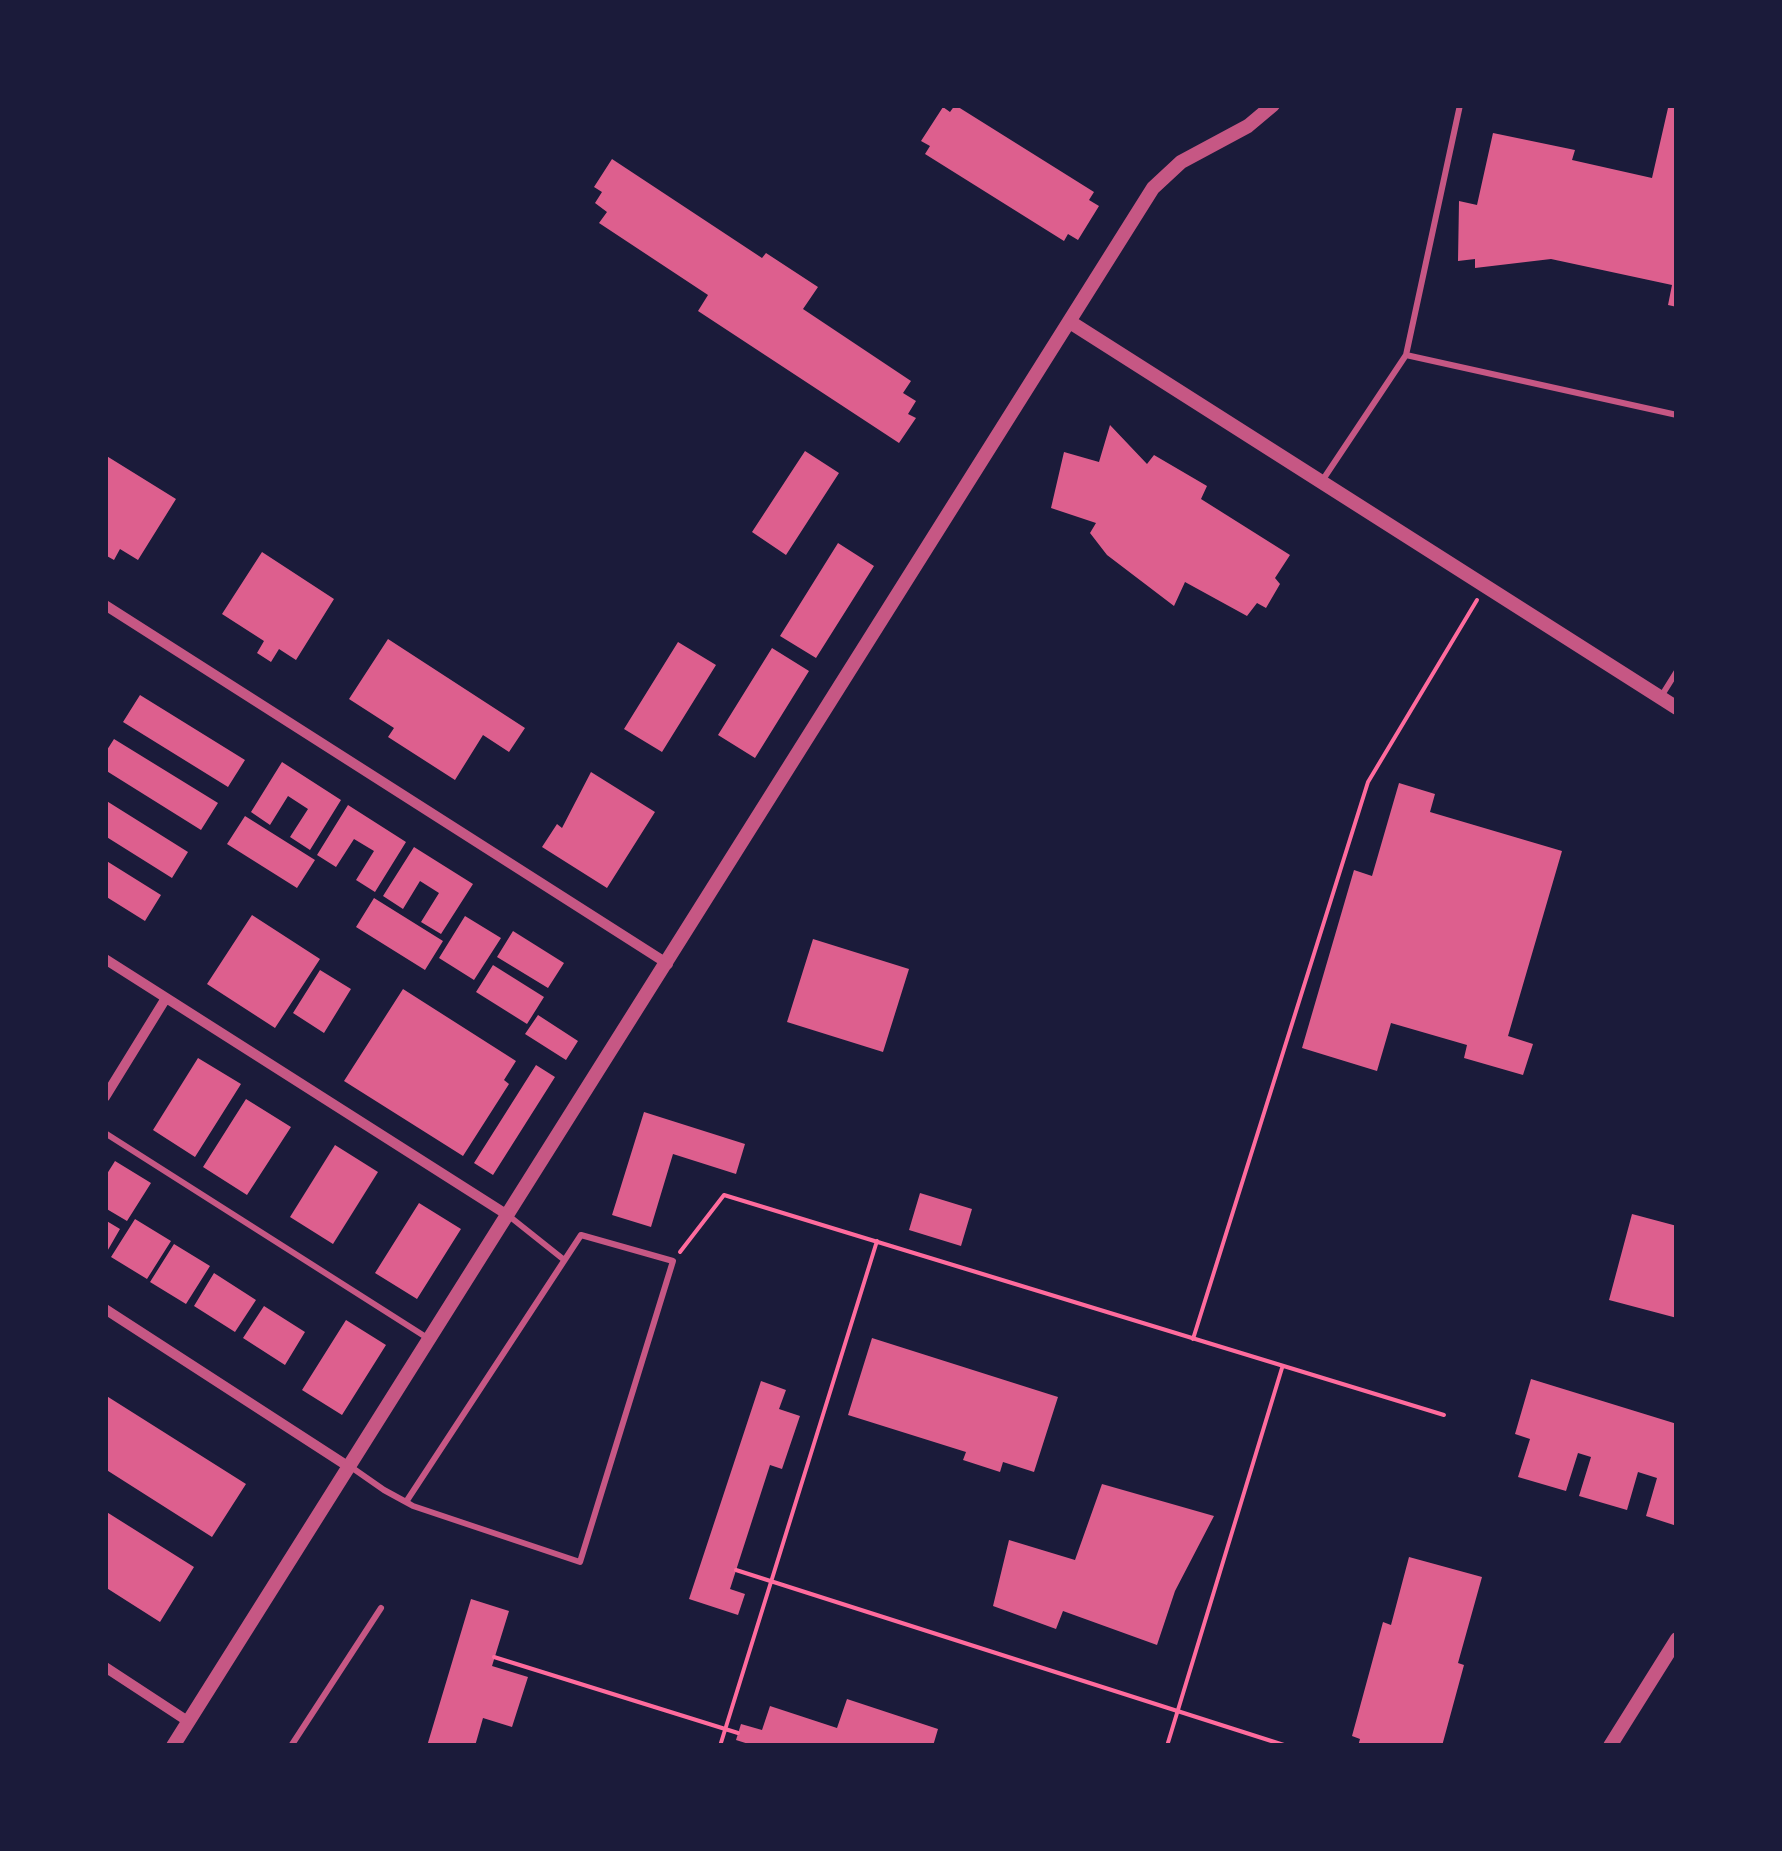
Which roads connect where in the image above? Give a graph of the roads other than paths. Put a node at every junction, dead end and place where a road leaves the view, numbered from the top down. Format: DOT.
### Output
graph roads {
  1 [pos="1273,105"];
  2 [pos="1460,105"];
  3 [pos="1070,322"];
  4 [pos="1406,355"];
  5 [pos="1677,414"];
  6 [pos="1322,482"];
  7 [pos="105,605"];
  8 [pos="1677,671"];
  9 [pos="1660,698"];
  10 [pos="1677,708"];
  11 [pos="105,959"];
  12 [pos="668,964"];
  13 [pos="166,998"];
  14 [pos="105,1096"];
  15 [pos="105,1133"];
  16 [pos="509,1216"];
  17 [pos="563,1259"];
  18 [pos="105,1309"];
  19 [pos="430,1339"];
  20 [pos="350,1467"];
  21 [pos="406,1502"];
  22 [pos="381,1608"];
  23 [pos="1677,1639"];
  24 [pos="105,1667"];
  25 [pos="189,1722"];
  26 [pos="174,1746"];
  27 [pos="291,1746"];
  28 [pos="1610,1746"];
  1 -- 3 [label="street"];
  2 -- 4 [label="lane"];
  3 -- 6 [label="street"];
  3 -- 12 [label="street"];
  4 -- 5 [label="lane"];
  4 -- 6 [label="lane"];
  6 -- 9 [label="street"];
  7 -- 12 [label="street"];
  8 -- 9 [label="lane"];
  9 -- 10 [label="street"];
  11 -- 13 [label="street"];
  12 -- 16 [label="street"];
  13 -- 14 [label="street"];
  13 -- 16 [label="street"];
  15 -- 19 [label="lane"];
  16 -- 17 [label="lane"];
  16 -- 19 [label="street"];
  17 -- 21 [label="lane"];
  17 -- 21 [label="lane"];
  18 -- 20 [label="street"];
  19 -- 20 [label="street"];
  20 -- 21 [label="lane"];
  20 -- 25 [label="street"];
  22 -- 27 [label="lane"];
  23 -- 28 [label="street"];
  24 -- 25 [label="street"];
  25 -- 26 [label="street"];
}
